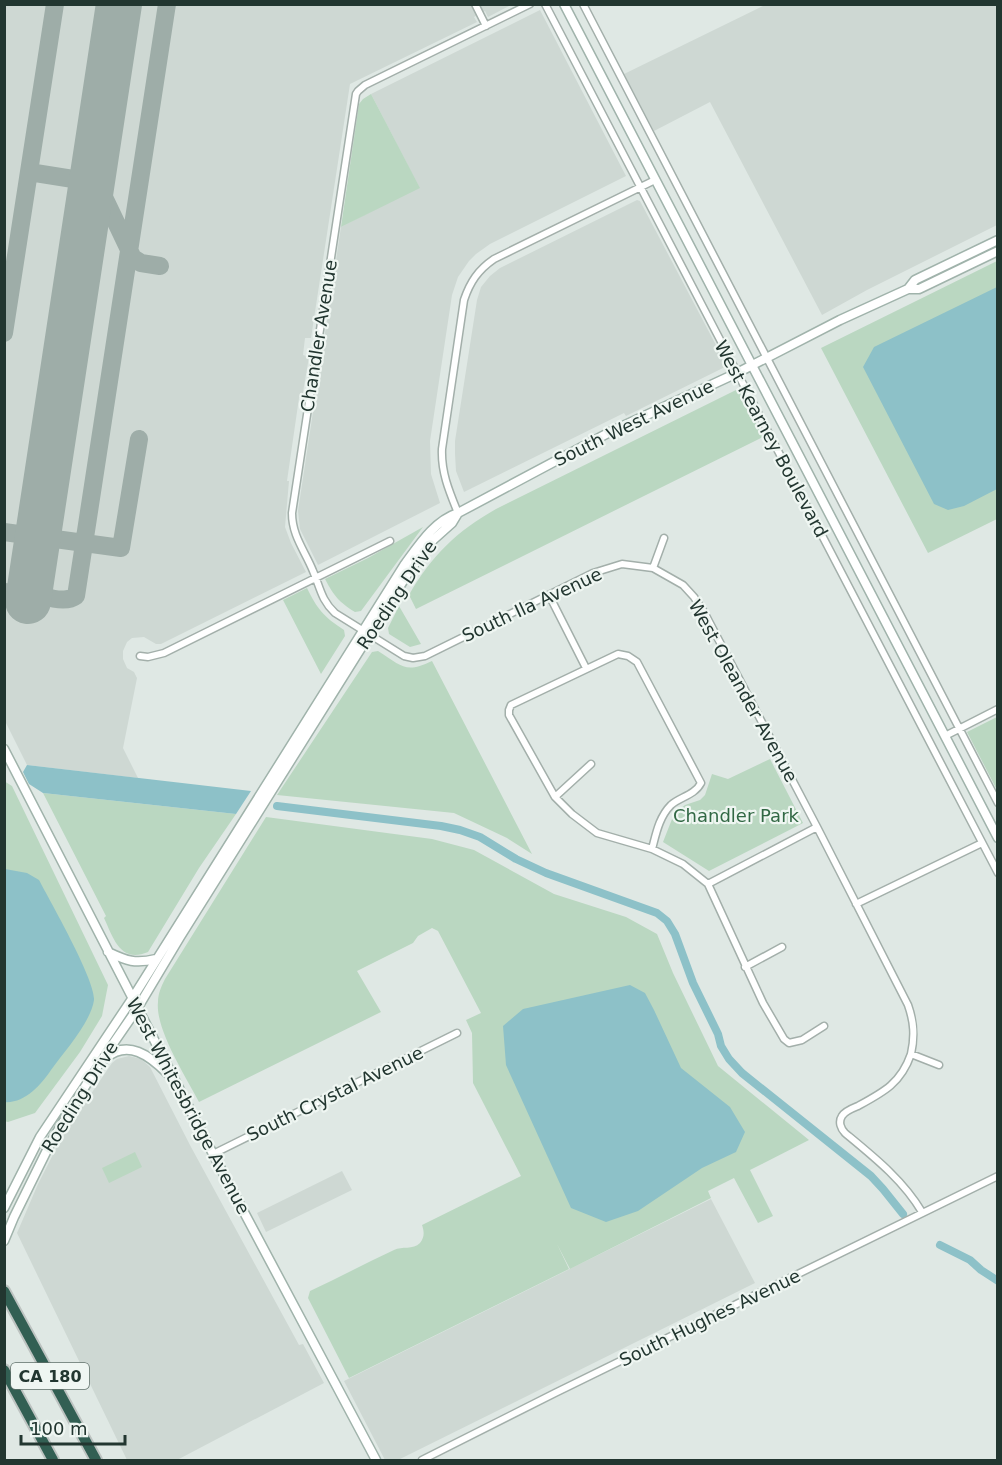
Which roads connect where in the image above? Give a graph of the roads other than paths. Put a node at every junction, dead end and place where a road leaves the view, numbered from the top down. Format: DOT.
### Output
graph roads {
  1 [pos="475,4"];
  2 [pos="530,4"];
  3 [pos="545,4"];
  4 [pos="564,4"];
  5 [pos="583,4"];
  6 [pos="486,26"];
  7 [pos="655,180"];
  8 [pos="640,187"];
  9 [pos="998,240"];
  10 [pos="998,251"];
  11 [pos="908,289"];
  12 [pos="766,357"];
  13 [pos="751,365"];
  14 [pos="737,373"];
  15 [pos="458,513"];
  16 [pos="664,538"];
  17 [pos="390,541"];
  18 [pos="653,568"];
  19 [pos="315,578"];
  20 [pos="549,596"];
  21 [pos="366,632"];
  22 [pos="140,656"];
  23 [pos="413,658"];
  24 [pos="586,668"];
  25 [pos="998,709"];
  26 [pos="959,729"];
  27 [pos="945,736"];
  28 [pos="4,749"];
  29 [pos="591,764"];
  30 [pos="555,797"];
  31 [pos="998,803"];
  32 [pos="817,827"];
  33 [pos="998,838"];
  34 [pos="982,843"];
  35 [pos="652,849"];
  36 [pos="998,873"];
  37 [pos="708,884"];
  38 [pos="856,904"];
  39 [pos="782,947"];
  40 [pos="108,952"];
  41 [pos="156,959"];
  42 [pos="746,967"];
  43 [pos="132,999"];
  44 [pos="137,1009"];
  45 [pos="824,1026"];
  46 [pos="457,1033"];
  47 [pos="911,1054"];
  48 [pos="939,1065"];
  49 [pos="97,1067"];
  50 [pos="174,1079"];
  51 [pos="213,1154"];
  52 [pos="998,1176"];
  53 [pos="4,1208"];
  54 [pos="922,1212"];
  55 [pos="4,1241"];
  56 [pos="4,1292"];
  57 [pos="4,1370"];
  58 [pos="53,1461"];
  59 [pos="96,1461"];
  60 [pos="376,1461"];
  61 [pos="422,1461"];
  1 -- 6 [label="street"];
  2 -- 6 [label="street"];
  3 -- 8 [label="street, West Kearney Boulevard"];
  4 -- 7 [label="street, West Kearney Boulevard"];
  5 -- 12 [label="street, West Kearney Boulevard"];
  6 -- 19 [label="street, Chandler Avenue"];
  7 -- 8 [label="street"];
  7 -- 13 [label="street, West Kearney Boulevard"];
  8 -- 14 [label="street, West Kearney Boulevard"];
  8 -- 15 [label="street"];
  9 -- 11 [label="street, South West Avenue"];
  10 -- 11 [label="street, South West Avenue"];
  11 -- 12 [label="street, South West Avenue"];
  12 -- 13 [label="street, South West Avenue"];
  12 -- 26 [label="street, West Kearney Boulevard"];
  13 -- 14 [label="street, South West Avenue"];
  13 -- 27 [label="street, West Kearney Boulevard"];
  14 -- 15 [label="street, South West Avenue"];
  14 -- 34 [label="street, West Kearney Boulevard"];
  15 -- 21 [label="street, Roeding Drive"];
  16 -- 18 [label="street"];
  17 -- 19 [label="street"];
  18 -- 20 [label="street, South Ila Avenue"];
  18 -- 32 [label="street, West Oleander Avenue"];
  19 -- 21 [label="street, Chandler Avenue"];
  19 -- 22 [label="street"];
  20 -- 23 [label="street, South Ila Avenue"];
  20 -- 24 [label="street"];
  21 -- 23 [label="street, Chandler Avenue"];
  21 -- 41 [label="street, Roeding Drive"];
  21 -- 44 [label="street, Roeding Drive"];
  24 -- 30 [label="street"];
  24 -- 35 [label="street"];
  25 -- 26 [label="street"];
  26 -- 27 [label="street"];
  26 -- 31 [label="street, West Kearney Boulevard"];
  27 -- 33 [label="street, West Kearney Boulevard"];
  28 -- 40 [label="street, West Whitesbridge Avenue"];
  29 -- 30 [label="street"];
  30 -- 35 [label="street"];
  32 -- 37 [label="street"];
  32 -- 38 [label="street, West Oleander Avenue"];
  34 -- 36 [label="street, West Kearney Boulevard"];
  34 -- 38 [label="street"];
  35 -- 37 [label="street"];
  37 -- 42 [label="street"];
  38 -- 47 [label="street, West Oleander Avenue"];
  39 -- 42 [label="street"];
  40 -- 41 [label="street"];
  40 -- 43 [label="street, West Whitesbridge Avenue"];
  41 -- 43 [label="street, Roeding Drive"];
  42 -- 45 [label="street"];
  43 -- 44 [label="street, West Whitesbridge Avenue"];
  43 -- 53 [label="street, Roeding Drive"];
  44 -- 49 [label="street, Roeding Drive"];
  44 -- 50 [label="street, West Whitesbridge Avenue"];
  46 -- 51 [label="street, South Crystal Avenue"];
  47 -- 48 [label="street"];
  47 -- 54 [label="street"];
  49 -- 50 [label="street"];
  49 -- 55 [label="street, Roeding Drive"];
  50 -- 51 [label="street, West Whitesbridge Avenue"];
  51 -- 60 [label="street, West Whitesbridge Avenue"];
  52 -- 54 [label="street, South Hughes Avenue"];
  54 -- 61 [label="street, South Hughes Avenue"];
  56 -- 59 [label="highway, CA 180"];
  57 -- 58 [label="highway, CA 180"];
}
